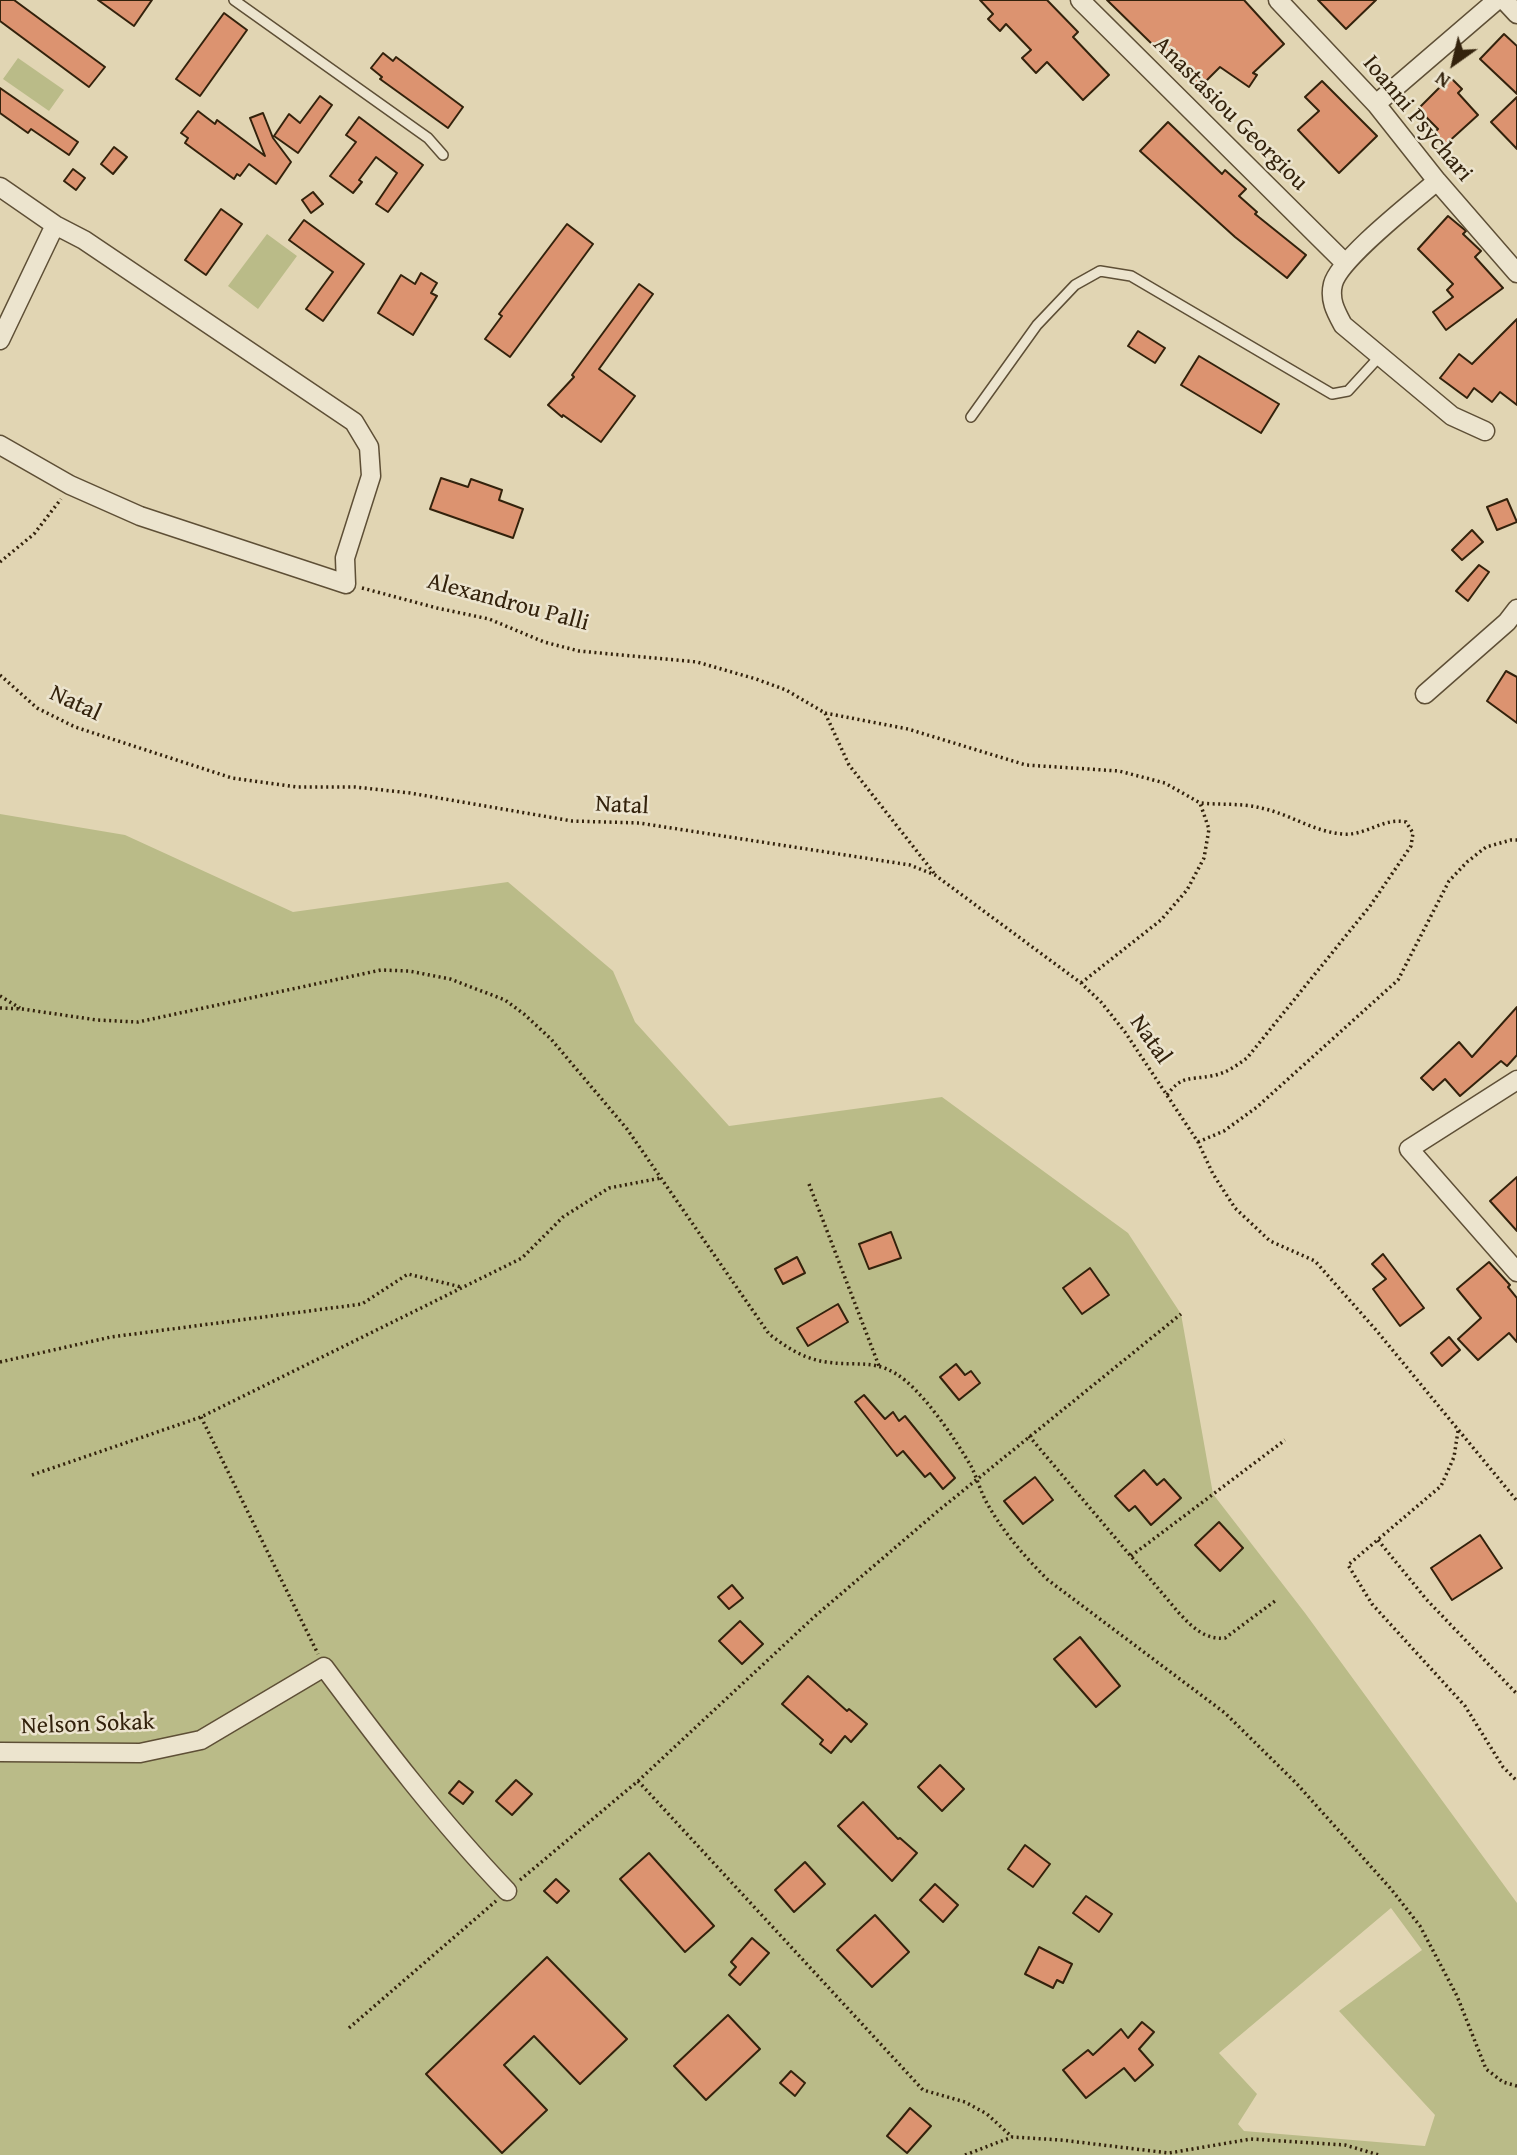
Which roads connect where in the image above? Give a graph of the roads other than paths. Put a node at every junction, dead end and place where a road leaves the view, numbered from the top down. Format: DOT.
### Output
graph roads {
  1 [pos="234,0"];
  2 [pos="1080,0"];
  3 [pos="1278,0"];
  4 [pos="1497,0"];
  5 [pos="1504,0"];
  6 [pos="1517,14"];
  7 [pos="1376,104"];
  8 [pos="443,155"];
  9 [pos="1437,181"];
  10 [pos="0,187"];
  11 [pos="55,225"];
  12 [pos="1345,263"];
  13 [pos="1517,272"];
  14 [pos="0,341"];
  15 [pos="1380,356"];
  16 [pos="971,417"];
  17 [pos="1485,431"];
  18 [pos="0,445"];
  19 [pos="1514,621"];
  20 [pos="1424,694"];
  21 [pos="1517,1080"];
  22 [pos="1517,1272"];
  23 [pos="0,1752"];
  24 [pos="507,1891"];
  1 -- 8 [label="lane"];
  2 -- 12 [label="street, Anastasiou Georgiou"];
  3 -- 7 [label="street, Ioanni Psychari"];
  4 -- 7 [label="street"];
  5 -- 6 [label="street"];
  7 -- 9 [label="street, Ioanni Psychari"];
  9 -- 12 [label="street"];
  9 -- 13 [label="street, Ioanni Psychari"];
  10 -- 11 [label="street"];
  11 -- 14 [label="street"];
  11 -- 18 [label="street"];
  12 -- 15 [label="street"];
  15 -- 16 [label="lane"];
  15 -- 17 [label="street"];
  19 -- 20 [label="street"];
  21 -- 22 [label="street"];
  23 -- 24 [label="street, Nelson Sokak"];
}
